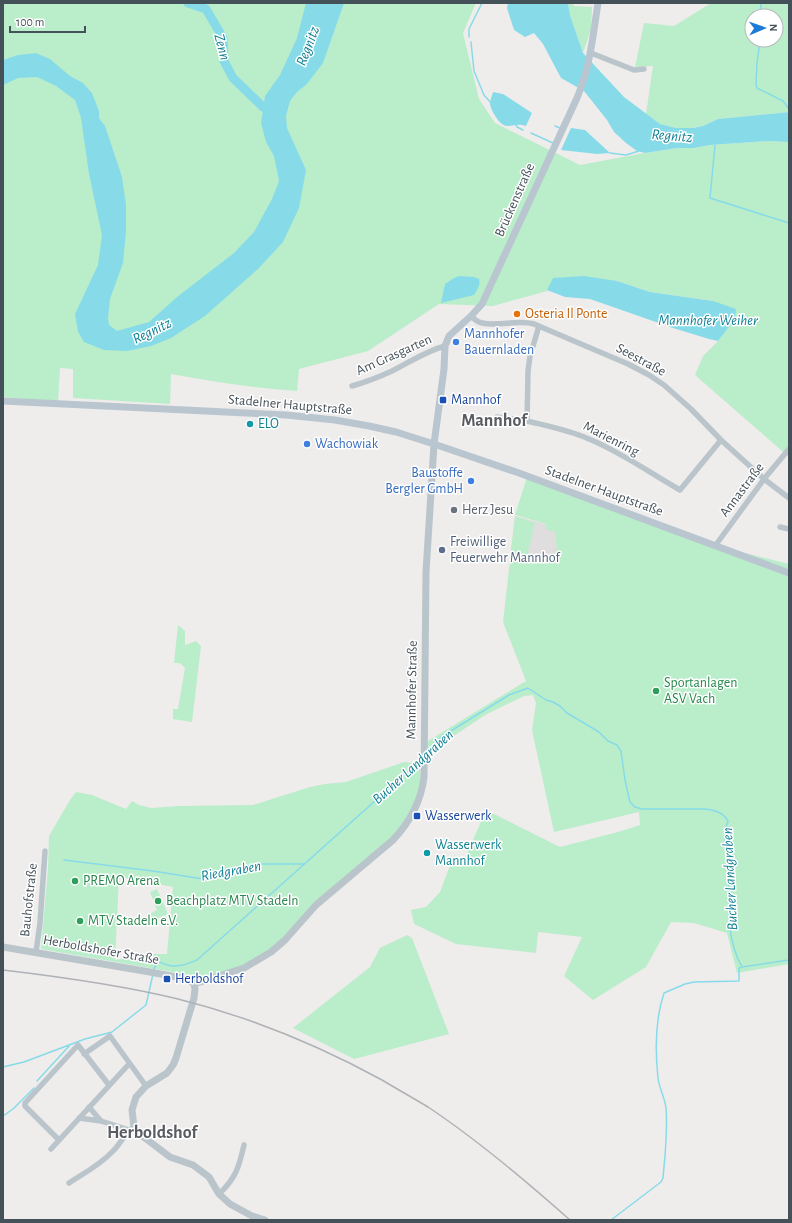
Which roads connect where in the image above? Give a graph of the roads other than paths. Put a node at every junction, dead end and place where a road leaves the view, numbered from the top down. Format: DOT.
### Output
graph roads {
  1 [pos="598,3"];
  2 [pos="591,55"];
  3 [pos="644,69"];
  4 [pos="471,316"];
  5 [pos="539,326"];
  6 [pos="445,346"];
  7 [pos="352,386"];
  8 [pos="3,401"];
  9 [pos="497,417"];
  10 [pos="527,422"];
  11 [pos="721,440"];
  12 [pos="434,444"];
  13 [pos="789,449"];
  14 [pos="764,479"];
  15 [pos="789,498"];
  16 [pos="780,527"];
  17 [pos="789,529"];
  18 [pos="714,546"];
  19 [pos="789,573"];
  20 [pos="45,851"];
  21 [pos="3,947"];
  22 [pos="36,952"];
  23 [pos="194,984"];
  24 [pos="84,1054"];
  25 [pos="129,1064"];
  26 [pos="108,1085"];
  27 [pos="146,1086"];
  28 [pos="89,1107"];
  29 [pos="79,1118"];
  30 [pos="101,1122"];
  31 [pos="132,1128"];
  32 [pos="59,1140"];
  33 [pos="244,1146"];
  34 [pos="51,1149"];
  35 [pos="69,1183"];
  36 [pos="219,1194"];
  37 [pos="265,1220"];
  1 -- 2 [label="main road"];
  2 -- 3 [label="street"];
  2 -- 4 [label="main road, Brückenstraße"];
  4 -- 5 [label="street, Seestraße"];
  4 -- 6 [label="main road"];
  5 -- 10 [label="street"];
  5 -- 11 [label="street, Seestraße"];
  6 -- 7 [label="street, Am Grasgarten"];
  6 -- 12 [label="main road, Mannhofer Straße"];
  8 -- 12 [label="main road, Stadelner Hauptstraße"];
  9 -- 10 [label="street, Marienring"];
  10 -- 11 [label="street, Marienring"];
  11 -- 14 [label="street, Seestraße"];
  12 -- 18 [label="main road, Stadelner Hauptstraße"];
  12 -- 23 [label="street, Mannhofer Straße"];
  13 -- 14 [label="street, Annastraße"];
  14 -- 15 [label="street, Seestraße"];
  14 -- 18 [label="street, Annastraße"];
  16 -- 17 [label="street"];
  18 -- 19 [label="main road, Stadelner Hauptstraße"];
  20 -- 22 [label="street, Bauhofstraße"];
  21 -- 22 [label="street, Herboldshofer Straße"];
  22 -- 23 [label="street, Herboldshofer Straße"];
  23 -- 27 [label="street"];
  24 -- 25 [label="street"];
  24 -- 26 [label="street"];
  24 -- 32 [label="street"];
  25 -- 26 [label="street"];
  25 -- 27 [label="street"];
  26 -- 28 [label="street"];
  27 -- 31 [label="street"];
  28 -- 29 [label="street"];
  28 -- 30 [label="street"];
  29 -- 30 [label="street"];
  29 -- 32 [label="street"];
  30 -- 31 [label="street"];
  31 -- 35 [label="street"];
  31 -- 36 [label="street"];
  32 -- 34 [label="street"];
  33 -- 36 [label="street"];
  36 -- 37 [label="street"];
}
